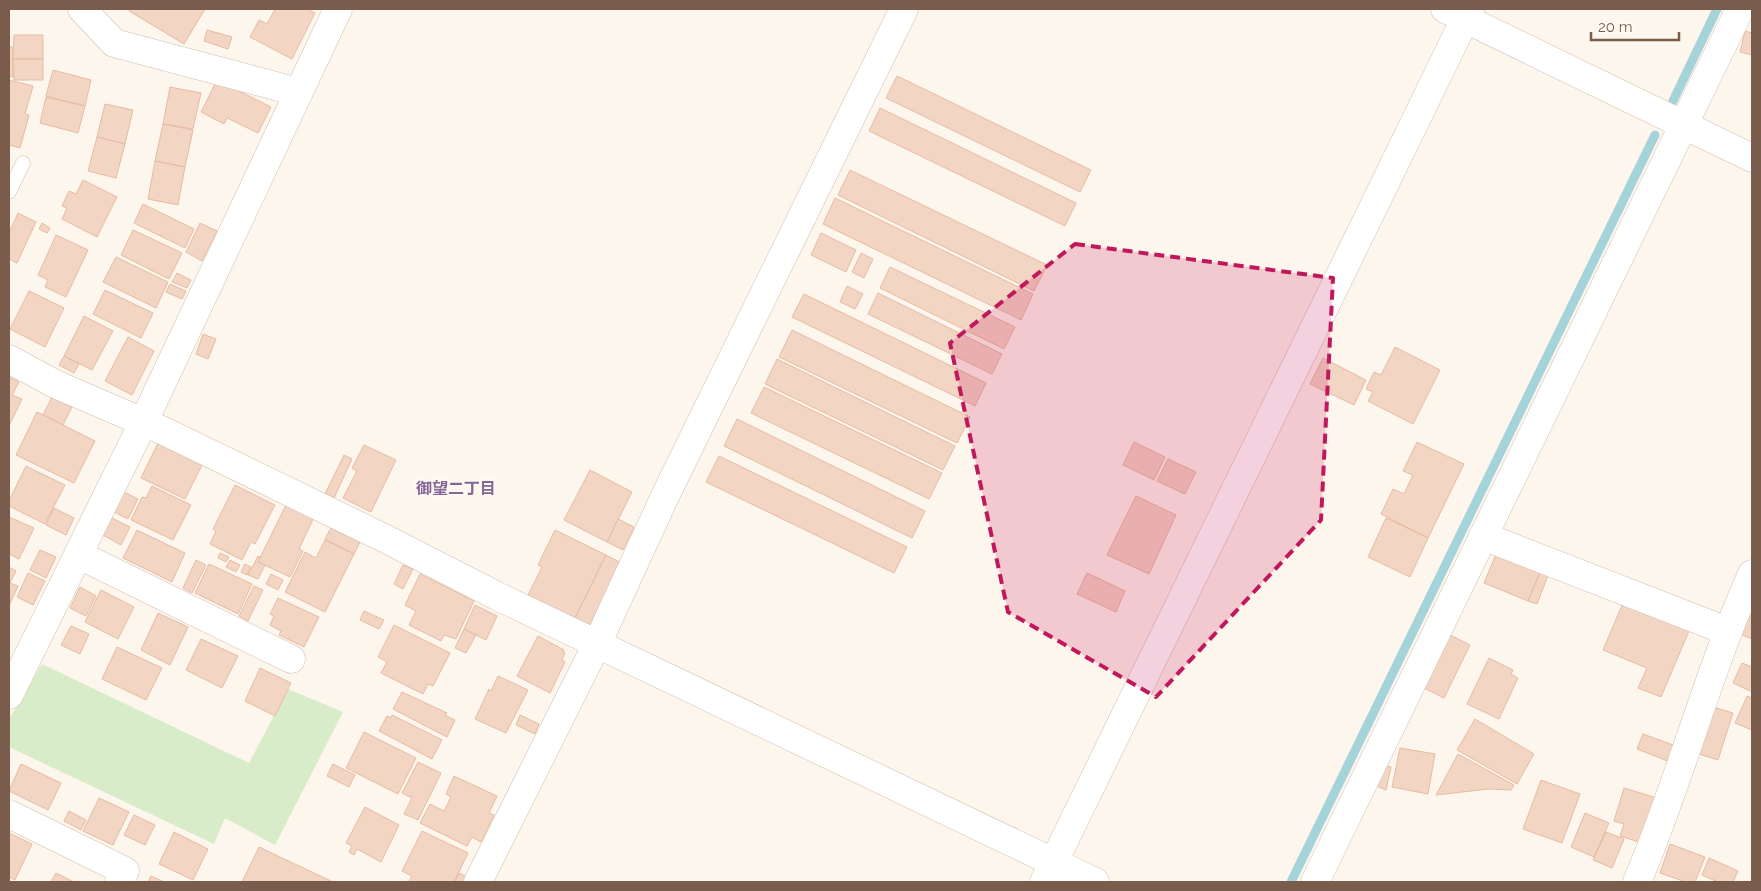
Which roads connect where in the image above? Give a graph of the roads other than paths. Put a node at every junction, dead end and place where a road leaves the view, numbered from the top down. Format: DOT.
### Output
graph roads {
  1 [pos="82,9"];
  2 [pos="338,9"];
  3 [pos="904,9"];
  4 [pos="1740,9"];
  5 [pos="1460,12"];
  6 [pos="298,92"];
  7 [pos="1683,125"];
  8 [pos="1752,158"];
  9 [pos="23,163"];
  10 [pos="9,192"];
  11 [pos="9,359"];
  12 [pos="143,423"];
  13 [pos="1483,536"];
  14 [pos="79,554"];
  15 [pos="1752,574"];
  16 [pos="1727,631"];
  17 [pos="597,644"];
  18 [pos="291,659"];
  19 [pos="9,695"];
  20 [pos="9,814"];
  21 [pos="1049,873"];
  22 [pos="119,882"];
  23 [pos="478,882"];
  24 [pos="1095,882"];
  25 [pos="1315,882"];
  26 [pos="1637,882"];
  1 -- 6 [label="street"];
  2 -- 6 [label="street"];
  3 -- 17 [label="street"];
  4 -- 7 [label="street"];
  5 -- 7 [label="street"];
  5 -- 21 [label="street"];
  6 -- 12 [label="street"];
  7 -- 8 [label="street"];
  7 -- 13 [label="street"];
  9 -- 10 [label="lane"];
  11 -- 12 [label="street"];
  12 -- 14 [label="street"];
  12 -- 17 [label="street"];
  13 -- 16 [label="street"];
  13 -- 25 [label="street"];
  14 -- 18 [label="street"];
  14 -- 19 [label="street"];
  15 -- 16 [label="street"];
  16 -- 26 [label="street"];
  17 -- 21 [label="street"];
  17 -- 23 [label="street"];
  20 -- 22 [label="street"];
  21 -- 24 [label="street"];
}
